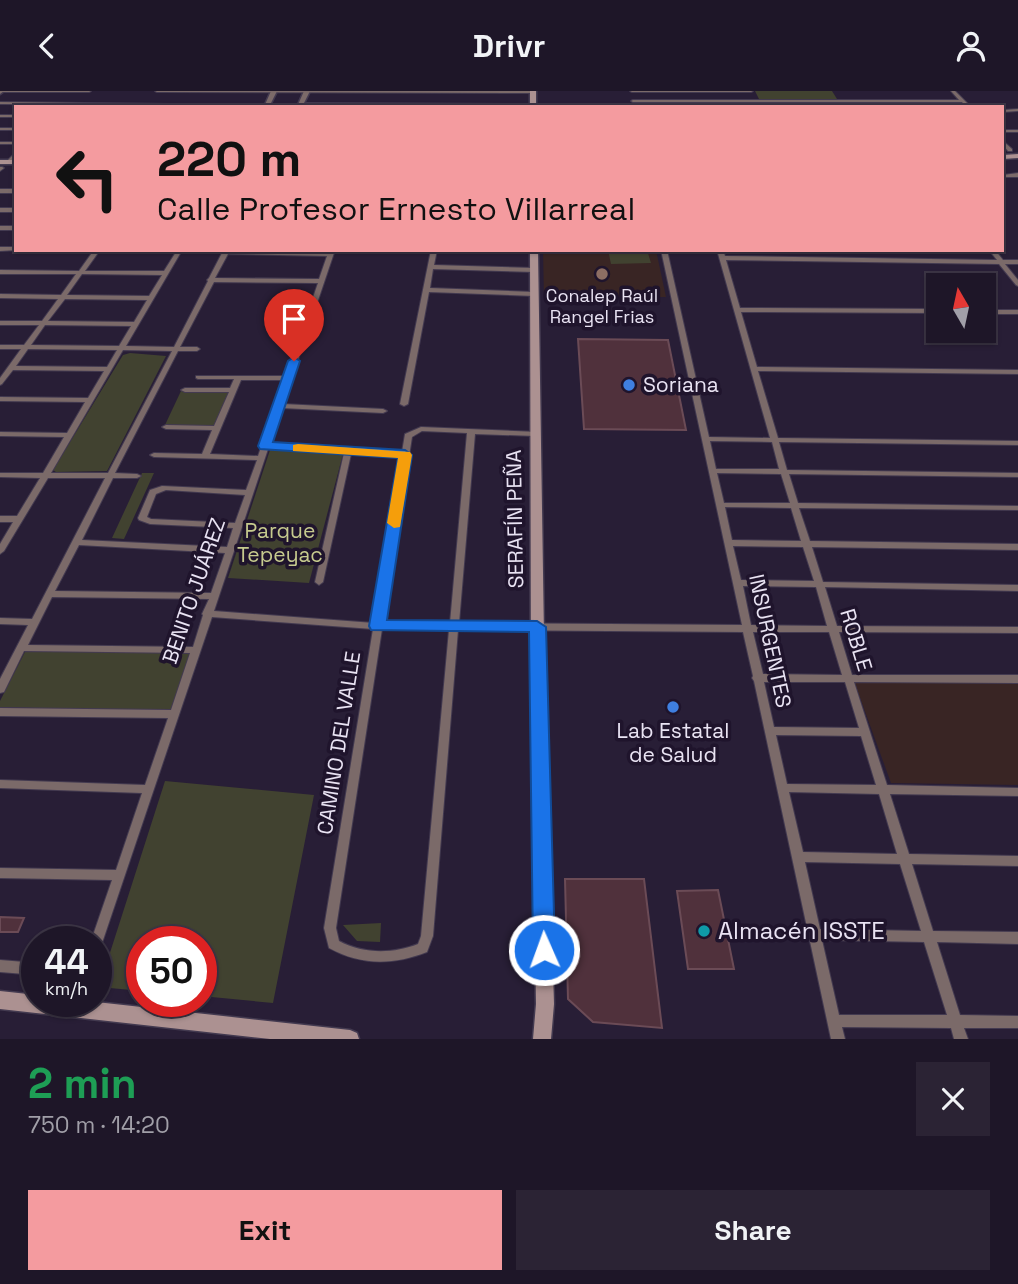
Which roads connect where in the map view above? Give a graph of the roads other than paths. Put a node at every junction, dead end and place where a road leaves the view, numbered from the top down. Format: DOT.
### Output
graph roads {
  1 [pos="0,91"];
  2 [pos="81,91"];
  3 [pos="89,91"];
  4 [pos="157,91"];
  5 [pos="213,91"];
  6 [pos="274,91"];
  7 [pos="307,91"];
  8 [pos="387,91"];
  9 [pos="458,91"];
  10 [pos="632,91"];
  11 [pos="751,91"];
  12 [pos="838,91"];
  13 [pos="953,91"];
  14 [pos="533,92"];
  15 [pos="845,100"];
  16 [pos="756,101"];
  17 [pos="804,101"];
  18 [pos="963,101"];
  19 [pos="0,103"];
  20 [pos="634,104"];
  21 [pos="67,105"];
  22 [pos="300,105"];
  23 [pos="807,105"];
  24 [pos="967,105"];
  25 [pos="1018,110"];
  26 [pos="1006,111"];
  27 [pos="1018,119"];
  28 [pos="12,162"];
  29 [pos="0,167"];
  30 [pos="96,252"];
  31 [pos="179,252"];
  32 [pos="225,252"];
  33 [pos="331,252"];
  34 [pos="434,252"];
  35 [pos="534,252"];
  36 [pos="664,252"];
  37 [pos="994,252"];
  38 [pos="721,254"];
  39 [pos="1001,262"];
  40 [pos="1018,262"];
  41 [pos="431,267"];
  42 [pos="534,269"];
  43 [pos="0,272"];
  44 [pos="81,272"];
  45 [pos="167,273"];
  46 [pos="210,280"];
  47 [pos="320,281"];
  48 [pos="1018,284"];
  49 [pos="426,290"];
  50 [pos="534,294"];
  51 [pos="0,296"];
  52 [pos="64,297"];
  53 [pos="152,298"];
  54 [pos="737,310"];
  55 [pos="926,311"];
  56 [pos="996,312"];
  57 [pos="1018,312"];
  58 [pos="0,323"];
  59 [pos="44,323"];
  60 [pos="135,324"];
  61 [pos="0,347"];
  62 [pos="26,347"];
  63 [pos="121,349"];
  64 [pos="175,349"];
  65 [pos="197,349"];
  66 [pos="12,368"];
  67 [pos="109,369"];
  68 [pos="754,369"];
  69 [pos="1018,372"];
  70 [pos="198,377"];
  71 [pos="238,378"];
  72 [pos="288,378"];
  73 [pos="0,383"];
  74 [pos="185,390"];
  75 [pos="233,390"];
  76 [pos="0,399"];
  77 [pos="89,400"];
  78 [pos="404,404"];
  79 [pos="279,406"];
  80 [pos="383,411"];
  81 [pos="166,426"];
  82 [pos="218,428"];
  83 [pos="471,431"];
  84 [pos="0,434"];
  85 [pos="535,434"];
  86 [pos="68,435"];
  87 [pos="708,439"];
  88 [pos="774,440"];
  89 [pos="1018,443"];
  90 [pos="265,446"];
  91 [pos="348,451"];
  92 [pos="154,455"];
  93 [pos="405,455"];
  94 [pos="205,457"];
  95 [pos="261,458"];
  96 [pos="715,471"];
  97 [pos="784,472"];
  98 [pos="0,475"];
  99 [pos="1018,475"];
  100 [pos="45,476"];
  101 [pos="110,476"];
  102 [pos="137,476"];
  103 [pos="153,492"];
  104 [pos="248,493"];
  105 [pos="721,505"];
  106 [pos="796,506"];
  107 [pos="1018,508"];
  108 [pos="0,519"];
  109 [pos="19,519"];
  110 [pos="237,526"];
  111 [pos="78,542"];
  112 [pos="731,543"];
  113 [pos="808,545"];
  114 [pos="1018,547"];
  115 [pos="229,550"];
  116 [pos="0,551"];
  117 [pos="319,582"];
  118 [pos="738,583"];
  119 [pos="821,585"];
  120 [pos="1018,588"];
  121 [pos="49,594"];
  122 [pos="214,596"];
  123 [pos="207,614"];
  124 [pos="0,621"];
  125 [pos="34,622"];
  126 [pos="377,626"];
  127 [pos="453,627"];
  128 [pos="537,627"];
  129 [pos="747,627"];
  130 [pos="832,628"];
  131 [pos="1018,630"];
  132 [pos="21,648"];
  133 [pos="196,650"];
  134 [pos="757,678"];
  135 [pos="848,679"];
  136 [pos="1018,679"];
  137 [pos="0,689"];
  138 [pos="0,712"];
  139 [pos="174,714"];
  140 [pos="769,731"];
  141 [pos="864,732"];
  142 [pos="0,784"];
  143 [pos="782,788"];
  144 [pos="149,789"];
  145 [pos="884,789"];
  146 [pos="1018,792"];
  147 [pos="798,856"];
  148 [pos="905,859"];
  149 [pos="1018,861"];
  150 [pos="0,873"];
  151 [pos="120,875"];
  152 [pos="103,926"];
  153 [pos="815,935"];
  154 [pos="930,937"];
  155 [pos="1018,938"];
  156 [pos="0,966"];
  157 [pos="21,968"];
  158 [pos="0,1000"];
  159 [pos="21,1001"];
  160 [pos="112,1009"];
  161 [pos="835,1021"];
  162 [pos="956,1021"];
  163 [pos="1018,1023"];
  164 [pos="350,1039"];
  165 [pos="542,1039"];
  166 [pos="838,1039"];
  167 [pos="961,1039"];
  1 -- 2 [label="street"];
  2 -- 3 [label="street"];
  2 -- 21 [label="street"];
  4 -- 5 [label="street"];
  5 -- 6 [label="street"];
  6 -- 7 [label="street"];
  7 -- 8 [label="street"];
  7 -- 22 [label="street"];
  8 -- 9 [label="street"];
  9 -- 14 [label="street"];
  10 -- 11 [label="street"];
  10 -- 20 [label="street"];
  11 -- 16 [label="street"];
  12 -- 15 [label="street"];
  13 -- 18 [label="street"];
  15 -- 17 [label="street"];
  15 -- 18 [label="street"];
  16 -- 17 [label="street"];
  16 -- 20 [label="street"];
  17 -- 23 [label="street"];
  18 -- 24 [label="street"];
  19 -- 21 [label="street"];
  25 -- 26 [label="street"];
  26 -- 27 [label="street"];
  28 -- 29 [label="main road"];
  30 -- 44 [label="street"];
  31 -- 45 [label="street"];
  32 -- 46 [label="street"];
  33 -- 47 [label="street, BENITO JUÁREZ"];
  34 -- 41 [label="street"];
  35 -- 42 [label="main road, SERAFÍN PEÑA"];
  36 -- 87 [label="street, INSURGENTES"];
  37 -- 39 [label="street"];
  38 -- 39 [label="street"];
  38 -- 54 [label="street, ROBLE"];
  39 -- 40 [label="street"];
  39 -- 48 [label="street"];
  41 -- 42 [label="street"];
  41 -- 49 [label="street"];
  42 -- 50 [label="main road, SERAFÍN PEÑA"];
  43 -- 44 [label="street"];
  44 -- 45 [label="street"];
  44 -- 52 [label="street"];
  45 -- 53 [label="street"];
  46 -- 47 [label="street"];
  46 -- 64 [label="street"];
  47 -- 72 [label="street, BENITO JUÁREZ"];
  49 -- 50 [label="street"];
  49 -- 78 [label="street"];
  50 -- 85 [label="main road, SERAFÍN PEÑA"];
  51 -- 52 [label="street"];
  52 -- 53 [label="street"];
  52 -- 59 [label="street"];
  53 -- 60 [label="street"];
  54 -- 55 [label="street"];
  54 -- 68 [label="street, ROBLE"];
  56 -- 57 [label="street"];
  58 -- 59 [label="street"];
  59 -- 60 [label="street"];
  59 -- 62 [label="street"];
  60 -- 63 [label="street"];
  61 -- 62 [label="street"];
  62 -- 63 [label="street"];
  62 -- 66 [label="street"];
  63 -- 64 [label="street"];
  63 -- 67 [label="street"];
  64 -- 65 [label="street"];
  64 -- 101 [label="street"];
  66 -- 67 [label="street"];
  66 -- 73 [label="street"];
  67 -- 77 [label="street"];
  68 -- 69 [label="street"];
  68 -- 88 [label="street, ROBLE"];
  70 -- 71 [label="street"];
  71 -- 72 [label="street"];
  71 -- 75 [label="street"];
  72 -- 79 [label="street, BENITO JUÁREZ"];
  74 -- 75 [label="street"];
  75 -- 82 [label="street"];
  76 -- 77 [label="street"];
  77 -- 86 [label="street"];
  79 -- 80 [label="street"];
  79 -- 90 [label="street, BENITO JUÁREZ"];
  81 -- 82 [label="street"];
  82 -- 94 [label="street"];
  83 -- 85 [label="street"];
  83 -- 93 [label="street"];
  83 -- 127 [label="street"];
  84 -- 86 [label="street"];
  85 -- 128 [label="main road, SERAFÍN PEÑA"];
  86 -- 100 [label="street"];
  87 -- 88 [label="street"];
  87 -- 96 [label="street, INSURGENTES"];
  88 -- 89 [label="street"];
  88 -- 97 [label="street, ROBLE"];
  90 -- 91 [label="street"];
  90 -- 95 [label="street, BENITO JUÁREZ"];
  91 -- 93 [label="street"];
  91 -- 117 [label="street"];
  92 -- 94 [label="street"];
  93 -- 126 [label="street, CAMINO DEL VALLE"];
  94 -- 95 [label="street"];
  95 -- 104 [label="street, BENITO JUÁREZ"];
  96 -- 97 [label="street"];
  96 -- 105 [label="street, INSURGENTES"];
  97 -- 99 [label="street"];
  97 -- 106 [label="street, ROBLE"];
  98 -- 100 [label="street"];
  100 -- 101 [label="street"];
  100 -- 109 [label="street"];
  101 -- 102 [label="street"];
  101 -- 111 [label="street"];
  103 -- 104 [label="street"];
  103 -- 110 [label="street"];
  104 -- 110 [label="street, BENITO JUÁREZ"];
  105 -- 106 [label="street"];
  105 -- 112 [label="street, INSURGENTES"];
  106 -- 107 [label="street"];
  106 -- 113 [label="street, ROBLE"];
  108 -- 109 [label="street"];
  109 -- 116 [label="street"];
  110 -- 115 [label="street, BENITO JUÁREZ"];
  111 -- 115 [label="street"];
  111 -- 121 [label="street"];
  112 -- 113 [label="street"];
  112 -- 118 [label="street, INSURGENTES"];
  113 -- 114 [label="street"];
  113 -- 119 [label="street, ROBLE"];
  115 -- 122 [label="street, BENITO JUÁREZ"];
  118 -- 119 [label="street"];
  118 -- 129 [label="street, INSURGENTES"];
  119 -- 120 [label="street"];
  119 -- 130 [label="street, ROBLE"];
  121 -- 122 [label="street"];
  121 -- 125 [label="street"];
  122 -- 123 [label="street, BENITO JUÁREZ"];
  123 -- 126 [label="street"];
  123 -- 133 [label="street, BENITO JUÁREZ"];
  124 -- 125 [label="street"];
  125 -- 132 [label="street"];
  126 -- 127 [label="street"];
  126 -- 127 [label="street, CAMINO DEL VALLE"];
  127 -- 128 [label="street"];
  128 -- 129 [label="street"];
  128 -- 165 [label="main road, SERAFÍN PEÑA"];
  129 -- 130 [label="street"];
  129 -- 134 [label="street, INSURGENTES"];
  130 -- 131 [label="street"];
  130 -- 135 [label="street, ROBLE"];
  132 -- 133 [label="street"];
  132 -- 137 [label="street"];
  133 -- 139 [label="street, BENITO JUÁREZ"];
  134 -- 135 [label="street"];
  134 -- 140 [label="street, INSURGENTES"];
  135 -- 136 [label="street"];
  135 -- 141 [label="street, ROBLE"];
  138 -- 139 [label="street"];
  139 -- 144 [label="street, BENITO JUÁREZ"];
  140 -- 141 [label="street"];
  140 -- 143 [label="street, INSURGENTES"];
  141 -- 145 [label="street, ROBLE"];
  142 -- 144 [label="street"];
  143 -- 145 [label="street"];
  143 -- 147 [label="street, INSURGENTES"];
  144 -- 151 [label="street, BENITO JUÁREZ"];
  145 -- 146 [label="street"];
  145 -- 148 [label="street, ROBLE"];
  147 -- 148 [label="street"];
  147 -- 153 [label="street, INSURGENTES"];
  148 -- 149 [label="street"];
  148 -- 154 [label="street, ROBLE"];
  150 -- 151 [label="street"];
  151 -- 152 [label="street, BENITO JUÁREZ"];
  153 -- 154 [label="street"];
  153 -- 161 [label="street, INSURGENTES"];
  154 -- 155 [label="street"];
  154 -- 162 [label="street, ROBLE"];
  156 -- 157 [label="street"];
  158 -- 159 [label="main road"];
  160 -- 164 [label="main road"];
  161 -- 162 [label="street"];
  161 -- 166 [label="street, INSURGENTES"];
  162 -- 163 [label="street"];
  162 -- 167 [label="street, ROBLE"];
}
